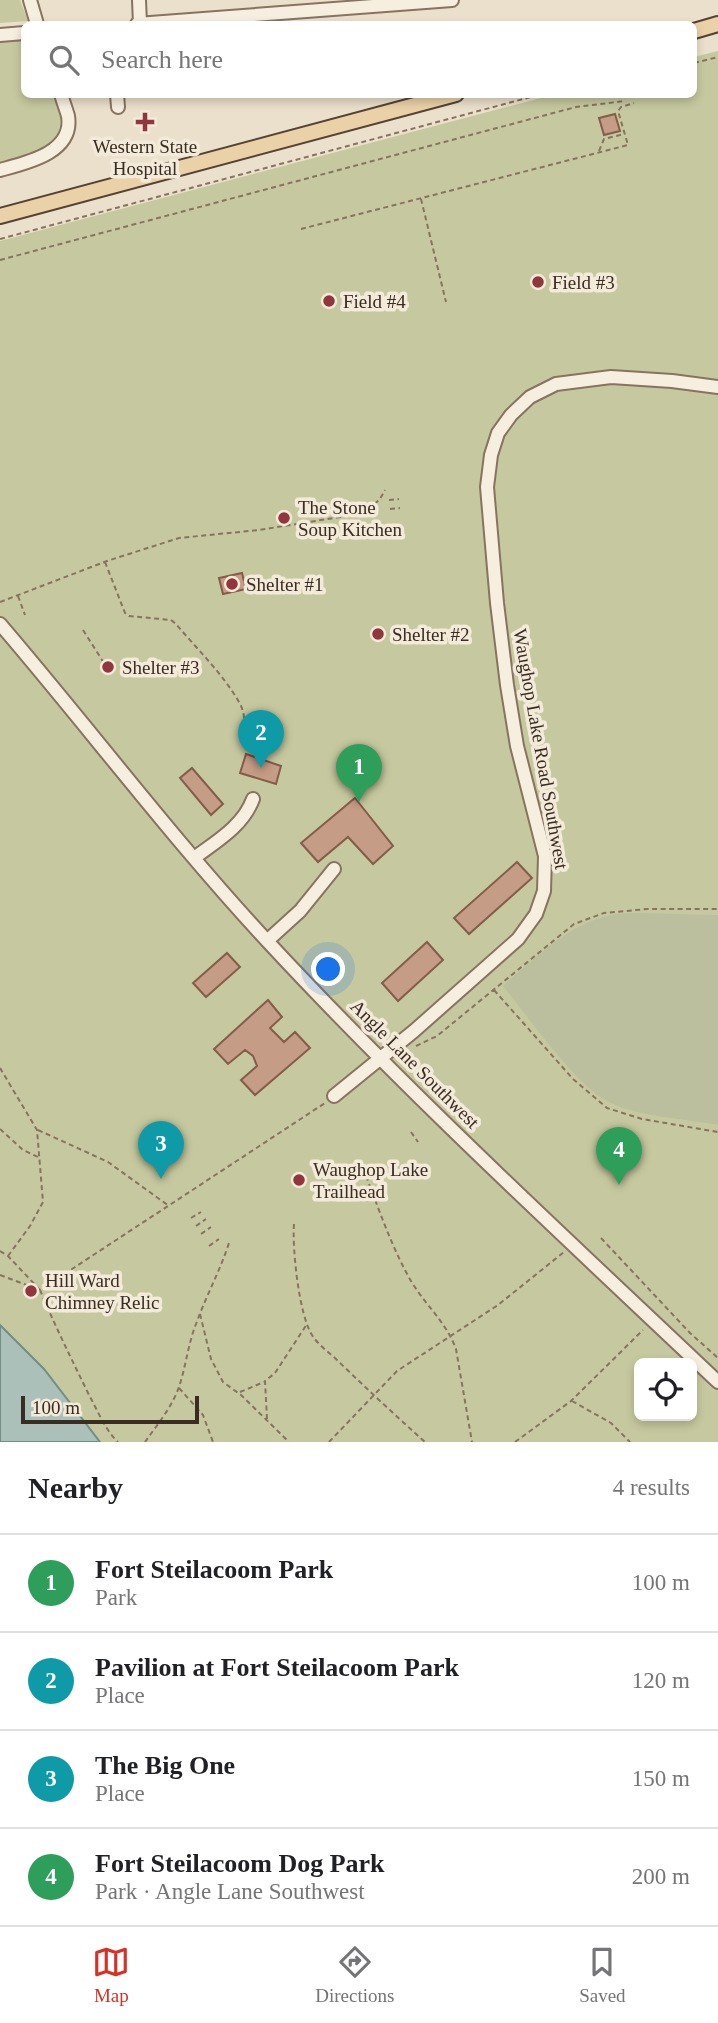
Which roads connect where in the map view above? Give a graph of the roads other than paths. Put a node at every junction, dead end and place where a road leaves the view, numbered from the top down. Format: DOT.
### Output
graph roads {
  1 [pos="30,0"];
  2 [pos="139,0"];
  3 [pos="443,0"];
  4 [pos="452,0"];
  5 [pos="36,21"];
  6 [pos="138,21"];
  7 [pos="176,21"];
  8 [pos="718,24"];
  9 [pos="697,30"];
  10 [pos="21,33"];
  11 [pos="0,35"];
  12 [pos="62,98"];
  13 [pos="441,98"];
  14 [pos="0,170"];
  15 [pos="0,216"];
  16 [pos="718,387"];
  17 [pos="0,624"];
  18 [pos="253,799"];
  19 [pos="194,858"];
  20 [pos="334,869"];
  21 [pos="267,941"];
  22 [pos="380,1060"];
  23 [pos="334,1096"];
  24 [pos="718,1382"];
  1 -- 5 [label="street"];
  2 -- 6 [label="street"];
  3 -- 4 [label="street"];
  3 -- 7 [label="street"];
  8 -- 9 [label="main road"];
  10 -- 11 [label="street"];
  12 -- 14 [label="street"];
  13 -- 15 [label="main road"];
  16 -- 22 [label="street, Waughop Lake Road Southwest"];
  17 -- 19 [label="street, Angle Lane Southwest"];
  18 -- 19 [label="street"];
  19 -- 21 [label="street, Angle Lane Southwest"];
  20 -- 21 [label="street"];
  21 -- 22 [label="street, Angle Lane Southwest"];
  22 -- 23 [label="street, Waughop Lake Road Southwest"];
  22 -- 24 [label="street, Angle Lane Southwest"];
}
